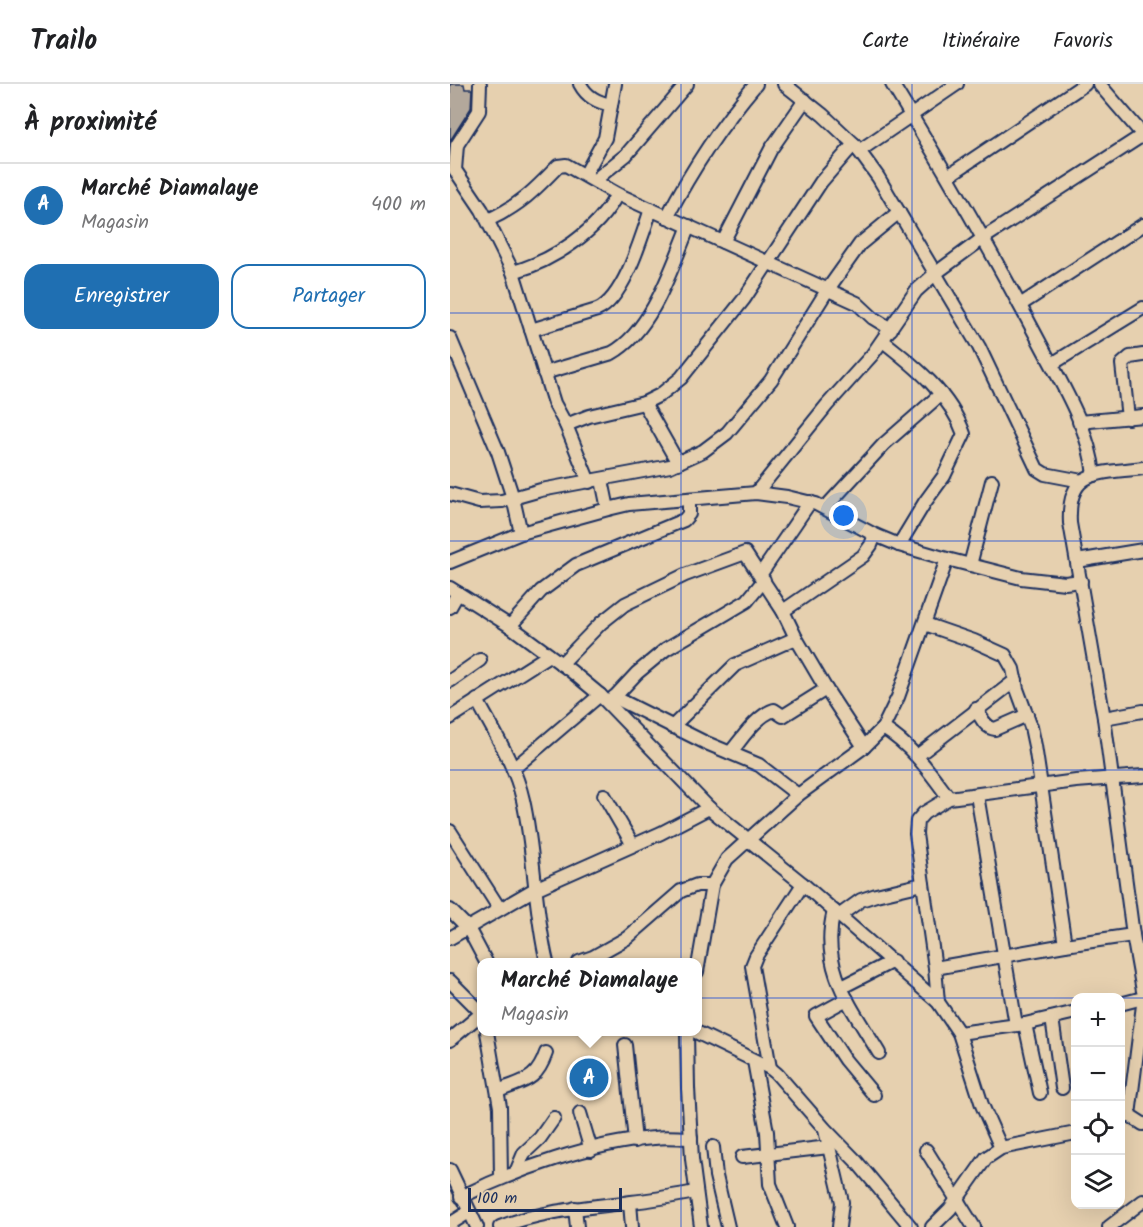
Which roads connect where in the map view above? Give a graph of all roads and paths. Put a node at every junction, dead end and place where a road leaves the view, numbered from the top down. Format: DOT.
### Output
graph roads {
  1 [pos="480,84"];
  2 [pos="580,84"];
  3 [pos="615,84"];
  4 [pos="687,84"];
  5 [pos="756,84"];
  6 [pos="784,84"];
  7 [pos="892,84"];
  8 [pos="957,84"];
  9 [pos="1085,84"];
  10 [pos="1099,84"];
  11 [pos="805,100"];
  12 [pos="611,105"];
  13 [pos="910,116"];
  14 [pos="1143,135"];
  15 [pos="857,148"];
  16 [pos="453,171"];
  17 [pos="948,176"];
  18 [pos="590,177"];
  19 [pos="617,194"];
  20 [pos="651,209"];
  21 [pos="899,212"];
  22 [pos="667,217"];
  23 [pos="488,220"];
  24 [pos="1143,225"];
  25 [pos="689,226"];
  26 [pos="982,239"];
  27 [pos="723,242"];
  28 [pos="769,263"];
  29 [pos="513,272"];
  30 [pos="936,273"];
  31 [pos="828,289"];
  32 [pos="1020,305"];
  33 [pos="1143,308"];
  34 [pos="891,329"];
  35 [pos="531,330"];
  36 [pos="450,338"];
  37 [pos="883,340"];
  38 [pos="1143,355"];
  39 [pos="1052,364"];
  40 [pos="544,373"];
  41 [pos="941,394"];
  42 [pos="645,404"];
  43 [pos="1143,416"];
  44 [pos="1128,418"];
  45 [pos="1079,422"];
  46 [pos="566,425"];
  47 [pos="678,463"];
  48 [pos="1143,468"];
  49 [pos="1094,475"];
  50 [pos="596,481"];
  51 [pos="992,481"];
  52 [pos="1082,481"];
  53 [pos="756,493"];
  54 [pos="450,494"];
  55 [pos="513,498"];
  56 [pos="689,500"];
  57 [pos="810,502"];
  58 [pos="825,508"];
  59 [pos="608,509"];
  60 [pos="521,533"];
  61 [pos="875,535"];
  62 [pos="899,545"];
  63 [pos="1143,550"];
  64 [pos="947,559"];
  65 [pos="1077,561"];
  66 [pos="450,562"];
  67 [pos="970,565"];
  68 [pos="762,577"];
  69 [pos="1080,581"];
  70 [pos="454,590"];
  71 [pos="450,607"];
  72 [pos="783,611"];
  73 [pos="925,624"];
  74 [pos="510,626"];
  75 [pos="796,638"];
  76 [pos="549,655"];
  77 [pos="480,660"];
  78 [pos="561,664"];
  79 [pos="1016,680"];
  80 [pos="450,681"];
  81 [pos="826,689"];
  82 [pos="607,699"];
  83 [pos="477,700"];
  84 [pos="976,709"];
  85 [pos="1143,711"];
  86 [pos="1027,716"];
  87 [pos="450,718"];
  88 [pos="1104,718"];
  89 [pos="672,727"];
  90 [pos="883,728"];
  91 [pos="864,747"];
  92 [pos="730,753"];
  93 [pos="917,756"];
  94 [pos="513,769"];
  95 [pos="1143,776"];
  96 [pos="1113,779"];
  97 [pos="1041,785"];
  98 [pos="604,795"];
  99 [pos="798,795"];
  100 [pos="977,795"];
  101 [pos="949,798"];
  102 [pos="709,808"];
  103 [pos="450,831"];
  104 [pos="748,840"];
  105 [pos="633,844"];
  106 [pos="803,884"];
  107 [pos="923,884"];
  108 [pos="712,885"];
  109 [pos="535,889"];
  110 [pos="1143,905"];
  111 [pos="499,908"];
  112 [pos="1130,908"];
  113 [pos="450,910"];
  114 [pos="837,913"];
  115 [pos="468,928"];
  116 [pos="1133,935"];
  117 [pos="450,938"];
  118 [pos="1065,945"];
  119 [pos="1004,956"];
  120 [pos="483,958"];
  121 [pos="547,958"];
  122 [pos="600,958"];
  123 [pos="699,958"];
  124 [pos="893,961"];
  125 [pos="935,968"];
  126 [pos="450,981"];
  127 [pos="842,987"];
  128 [pos="1143,991"];
  129 [pos="1143,998"];
  130 [pos="847,999"];
  131 [pos="938,1002"];
  132 [pos="1125,1003"];
  133 [pos="1143,1005"];
  134 [pos="477,1009"];
  135 [pos="1071,1013"];
  136 [pos="477,1016"];
  137 [pos="1052,1018"];
  138 [pos="1021,1025"];
  139 [pos="959,1033"];
  140 [pos="702,1035"];
  141 [pos="488,1036"];
  142 [pos="687,1036"];
  143 [pos="450,1040"];
  144 [pos="625,1045"];
  145 [pos="546,1053"];
  146 [pos="879,1053"];
  147 [pos="754,1061"];
  148 [pos="770,1068"];
  149 [pos="1062,1088"];
  150 [pos="498,1090"];
  151 [pos="1040,1094"];
  152 [pos="874,1095"];
  153 [pos="580,1113"];
  154 [pos="1125,1117"];
  155 [pos="554,1118"];
  156 [pos="1143,1124"];
  157 [pos="825,1129"];
  158 [pos="1071,1134"];
  159 [pos="691,1138"];
  160 [pos="635,1141"];
  161 [pos="713,1147"];
  162 [pos="829,1147"];
  163 [pos="1000,1148"];
  164 [pos="591,1150"];
  165 [pos="926,1150"];
  166 [pos="769,1155"];
  167 [pos="742,1157"];
  168 [pos="450,1170"];
  169 [pos="516,1172"];
  170 [pos="501,1178"];
  171 [pos="695,1192"];
  172 [pos="461,1197"];
  173 [pos="956,1200"];
  174 [pos="1143,1201"];
  175 [pos="630,1203"];
  176 [pos="576,1208"];
  177 [pos="469,1212"];
  178 [pos="450,1224"];
  179 [pos="477,1227"];
  180 [pos="500,1227"];
  181 [pos="578,1227"];
  182 [pos="632,1227"];
  183 [pos="701,1227"];
  184 [pos="728,1227"];
  185 [pos="787,1227"];
  186 [pos="839,1227"];
  187 [pos="911,1227"];
  188 [pos="932,1227"];
  189 [pos="974,1227"];
  190 [pos="1109,1227"];
  1 -- 16 [label="street"];
  2 -- 12 [label="street"];
  3 -- 12 [label="street"];
  4 -- 18 [label="street"];
  5 -- 22 [label="street"];
  6 -- 11 [label="street"];
  7 -- 13 [label="street"];
  8 -- 13 [label="street"];
  9 -- 17 [label="street"];
  10 -- 14 [label="street"];
  11 -- 15 [label="street"];
  11 -- 27 [label="street"];
  12 -- 18 [label="street"];
  13 -- 15 [label="street"];
  13 -- 17 [label="street"];
  14 -- 26 [label="street"];
  15 -- 21 [label="street"];
  15 -- 28 [label="street"];
  16 -- 23 [label="street"];
  17 -- 26 [label="street"];
  18 -- 19 [label="street"];
  18 -- 23 [label="street"];
  19 -- 20 [label="street"];
  19 -- 29 [label="street"];
  20 -- 22 [label="street"];
  20 -- 35 [label="street"];
  21 -- 30 [label="street"];
  21 -- 31 [label="street"];
  22 -- 25 [label="street"];
  23 -- 29 [label="street"];
  24 -- 32 [label="street"];
  25 -- 27 [label="street"];
  25 -- 40 [label="street"];
  26 -- 30 [label="street"];
  26 -- 32 [label="street"];
  27 -- 28 [label="street"];
  28 -- 31 [label="street"];
  28 -- 42 [label="street"];
  29 -- 35 [label="street"];
  30 -- 34 [label="street"];
  30 -- 52 [label="street"];
  31 -- 34 [label="street"];
  31 -- 47 [label="street"];
  32 -- 39 [label="street"];
  33 -- 39 [label="street"];
  34 -- 37 [label="street"];
  35 -- 40 [label="street"];
  36 -- 55 [label="street"];
  37 -- 41 [label="street"];
  37 -- 53 [label="street"];
  38 -- 44 [label="street"];
  39 -- 45 [label="street"];
  40 -- 46 [label="street"];
  41 -- 58 [label="street"];
  41 -- 62 [label="street"];
  42 -- 46 [label="street"];
  42 -- 47 [label="street"];
  43 -- 44 [label="street"];
  44 -- 45 [label="street"];
  45 -- 49 [label="street"];
  46 -- 50 [label="street"];
  47 -- 50 [label="street"];
  48 -- 49 [label="street"];
  49 -- 52 [label="street"];
  50 -- 55 [label="street"];
  50 -- 59 [label="street"];
  51 -- 67 [label="street"];
  52 -- 65 [label="street"];
  53 -- 56 [label="street"];
  53 -- 57 [label="street"];
  54 -- 55 [label="street"];
  55 -- 60 [label="street"];
  56 -- 59 [label="street"];
  56 -- 74 [label="street"];
  57 -- 58 [label="street"];
  57 -- 68 [label="street"];
  58 -- 61 [label="street"];
  59 -- 60 [label="street"];
  60 -- 66 [label="street"];
  61 -- 62 [label="street"];
  61 -- 72 [label="street"];
  62 -- 64 [label="street"];
  63 -- 65 [label="street"];
  64 -- 67 [label="street"];
  64 -- 73 [label="street"];
  65 -- 69 [label="street"];
  67 -- 69 [label="street"];
  68 -- 72 [label="street"];
  68 -- 78 [label="street"];
  68 -- 82 [label="street"];
  69 -- 88 [label="street"];
  70 -- 71 [label="street"];
  70 -- 74 [label="street"];
  72 -- 75 [label="street"];
  73 -- 79 [label="street"];
  73 -- 90 [label="street"];
  74 -- 76 [label="street"];
  75 -- 81 [label="street"];
  75 -- 89 [label="street"];
  76 -- 78 [label="street"];
  76 -- 83 [label="street"];
  77 -- 80 [label="street"];
  78 -- 82 [label="street"];
  79 -- 84 [label="street"];
  79 -- 86 [label="street"];
  81 -- 91 [label="street"];
  81 -- 92 [label="street"];
  82 -- 89 [label="street"];
  82 -- 94 [label="street"];
  82 -- 102 [label="street"];
  83 -- 87 [label="street"];
  83 -- 94 [label="street"];
  84 -- 86 [label="street"];
  84 -- 93 [label="street"];
  85 -- 88 [label="street"];
  86 -- 97 [label="street"];
  88 -- 96 [label="street"];
  89 -- 92 [label="street"];
  90 -- 91 [label="street"];
  90 -- 93 [label="street"];
  91 -- 99 [label="street"];
  92 -- 99 [label="street"];
  93 -- 101 [label="street"];
  94 -- 109 [label="street"];
  95 -- 96 [label="street"];
  96 -- 97 [label="street"];
  96 -- 112 [label="street"];
  97 -- 100 [label="street"];
  97 -- 118 [label="street"];
  98 -- 105 [label="street"];
  99 -- 104 [label="street"];
  100 -- 101 [label="street"];
  100 -- 119 [label="street"];
  101 -- 107 [label="street"];
  102 -- 104 [label="street"];
  102 -- 105 [label="street"];
  103 -- 111 [label="street"];
  104 -- 106 [label="street"];
  104 -- 108 [label="street"];
  105 -- 109 [label="street"];
  106 -- 114 [label="street"];
  106 -- 148 [label="street"];
  107 -- 114 [label="street"];
  107 -- 125 [label="street"];
  108 -- 122 [label="street"];
  108 -- 123 [label="street"];
  109 -- 111 [label="street"];
  109 -- 121 [label="street"];
  110 -- 112 [label="street"];
  111 -- 115 [label="street"];
  112 -- 116 [label="street"];
  113 -- 115 [label="street"];
  114 -- 124 [label="street"];
  114 -- 127 [label="street"];
  115 -- 117 [label="street"];
  115 -- 120 [label="street"];
  116 -- 118 [label="street"];
  116 -- 128 [label="street"];
  118 -- 119 [label="street"];
  119 -- 125 [label="street"];
  119 -- 138 [label="street"];
  124 -- 127 [label="street"];
  124 -- 131 [label="street"];
  125 -- 131 [label="street"];
  126 -- 134 [label="street"];
  127 -- 130 [label="street"];
  129 -- 132 [label="street"];
  130 -- 146 [label="street"];
  130 -- 152 [label="street"];
  131 -- 139 [label="street"];
  133 -- 154 [label="street"];
  135 -- 137 [label="street"];
  136 -- 143 [label="street"];
  137 -- 138 [label="street"];
  137 -- 149 [label="street"];
  138 -- 139 [label="street"];
  138 -- 151 [label="street"];
  139 -- 163 [label="street"];
  140 -- 147 [label="street"];
  141 -- 150 [label="street"];
  142 -- 159 [label="street"];
  144 -- 160 [label="street"];
  145 -- 150 [label="street"];
  147 -- 148 [label="street"];
  147 -- 166 [label="street"];
  148 -- 157 [label="street"];
  150 -- 170 [label="street"];
  153 -- 164 [label="street"];
  154 -- 156 [label="street"];
  155 -- 169 [label="street"];
  157 -- 162 [label="street"];
  157 -- 187 [label="street"];
  158 -- 163 [label="street"];
  159 -- 160 [label="street"];
  159 -- 171 [label="street"];
  160 -- 164 [label="street"];
  161 -- 184 [label="street"];
  162 -- 166 [label="street"];
  162 -- 186 [label="street"];
  163 -- 173 [label="street"];
  164 -- 169 [label="street"];
  165 -- 173 [label="street"];
  166 -- 167 [label="street"];
  166 -- 185 [label="street"];
  168 -- 172 [label="street"];
  169 -- 170 [label="street"];
  170 -- 172 [label="street"];
  171 -- 175 [label="street"];
  171 -- 183 [label="street"];
  172 -- 177 [label="street"];
  173 -- 188 [label="street"];
  173 -- 189 [label="street"];
  174 -- 190 [label="street"];
  175 -- 176 [label="street"];
  175 -- 182 [label="street"];
  176 -- 180 [label="street"];
  176 -- 181 [label="street"];
  177 -- 178 [label="street"];
  177 -- 179 [label="street"];
}
